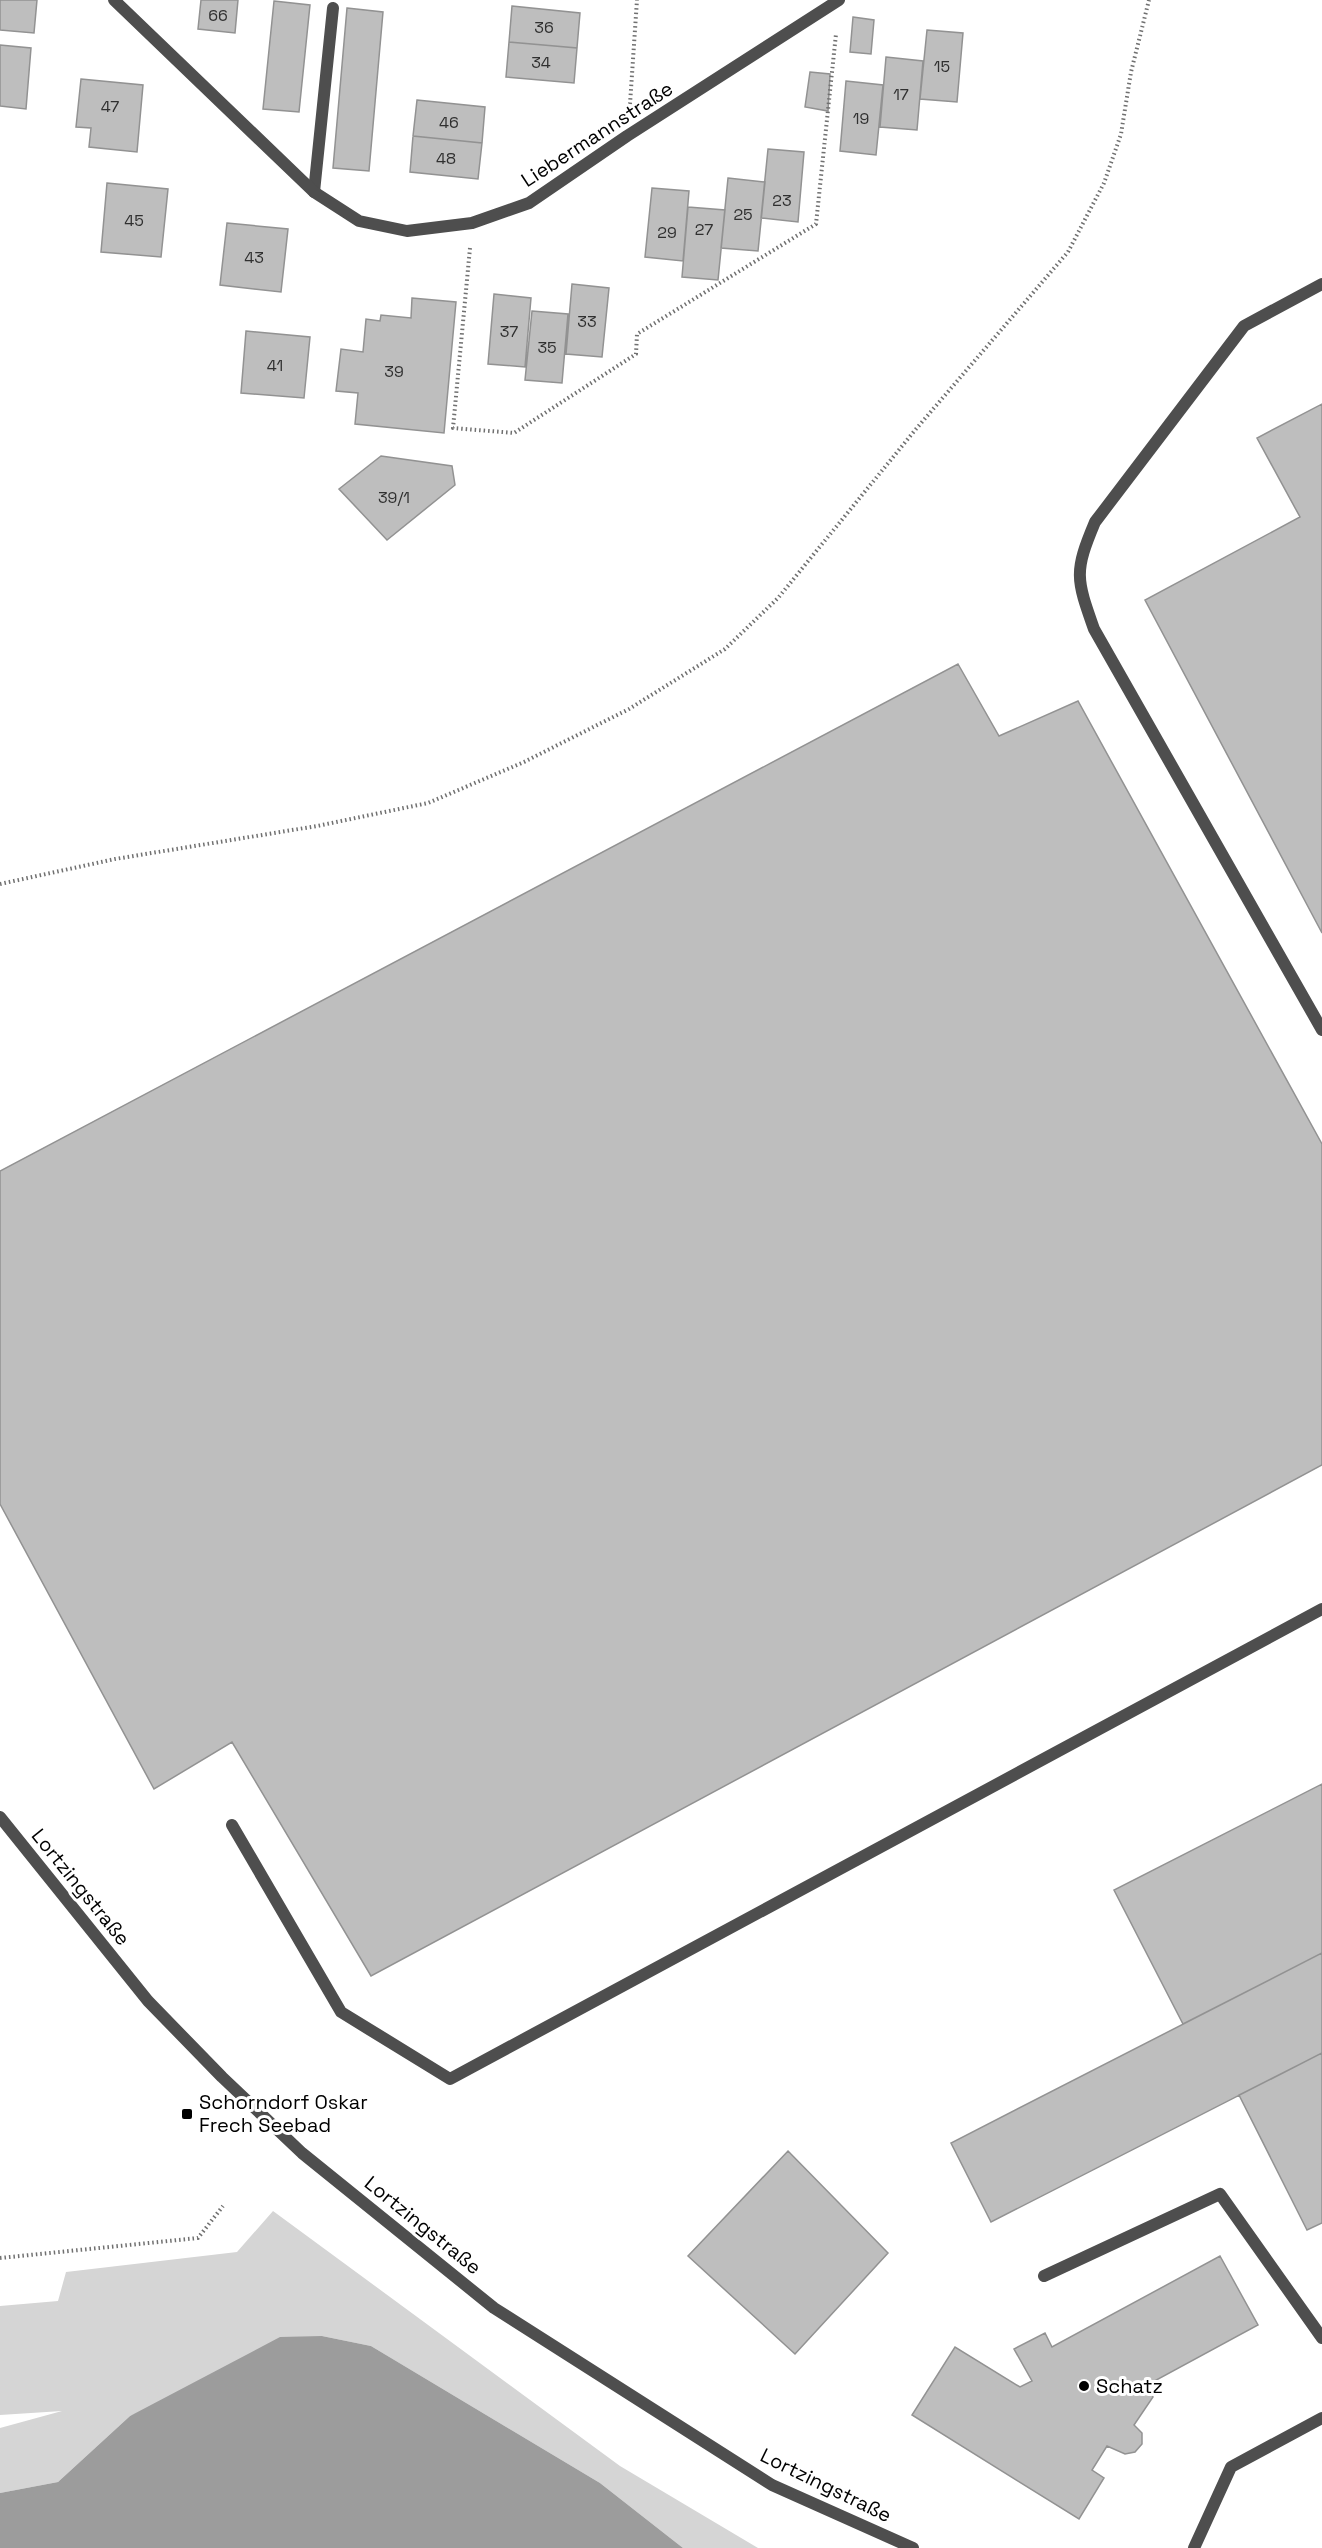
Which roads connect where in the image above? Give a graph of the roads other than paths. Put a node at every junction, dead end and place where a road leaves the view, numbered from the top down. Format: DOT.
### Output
graph roads {
  1 [pos="114,0"];
  2 [pos="839,0"];
  3 [pos="333,9"];
  4 [pos="314,192"];
  5 [pos="1322,284"];
  6 [pos="1322,1030"];
  7 [pos="1322,1609"];
  8 [pos="2,1823"];
  9 [pos="232,1825"];
  10 [pos="1044,2276"];
  11 [pos="1322,2338"];
  12 [pos="1322,2418"];
  13 [pos="913,2548"];
  14 [pos="1194,2548"];
  1 -- 4 [label="street, Liebermannstraße"];
  2 -- 4 [label="street, Liebermannstraße"];
  3 -- 4 [label="street"];
  5 -- 6 [label="street"];
  7 -- 9 [label="street"];
  8 -- 13 [label="street, Lortzingstraße"];
  10 -- 11 [label="street"];
  12 -- 14 [label="street"];
}
